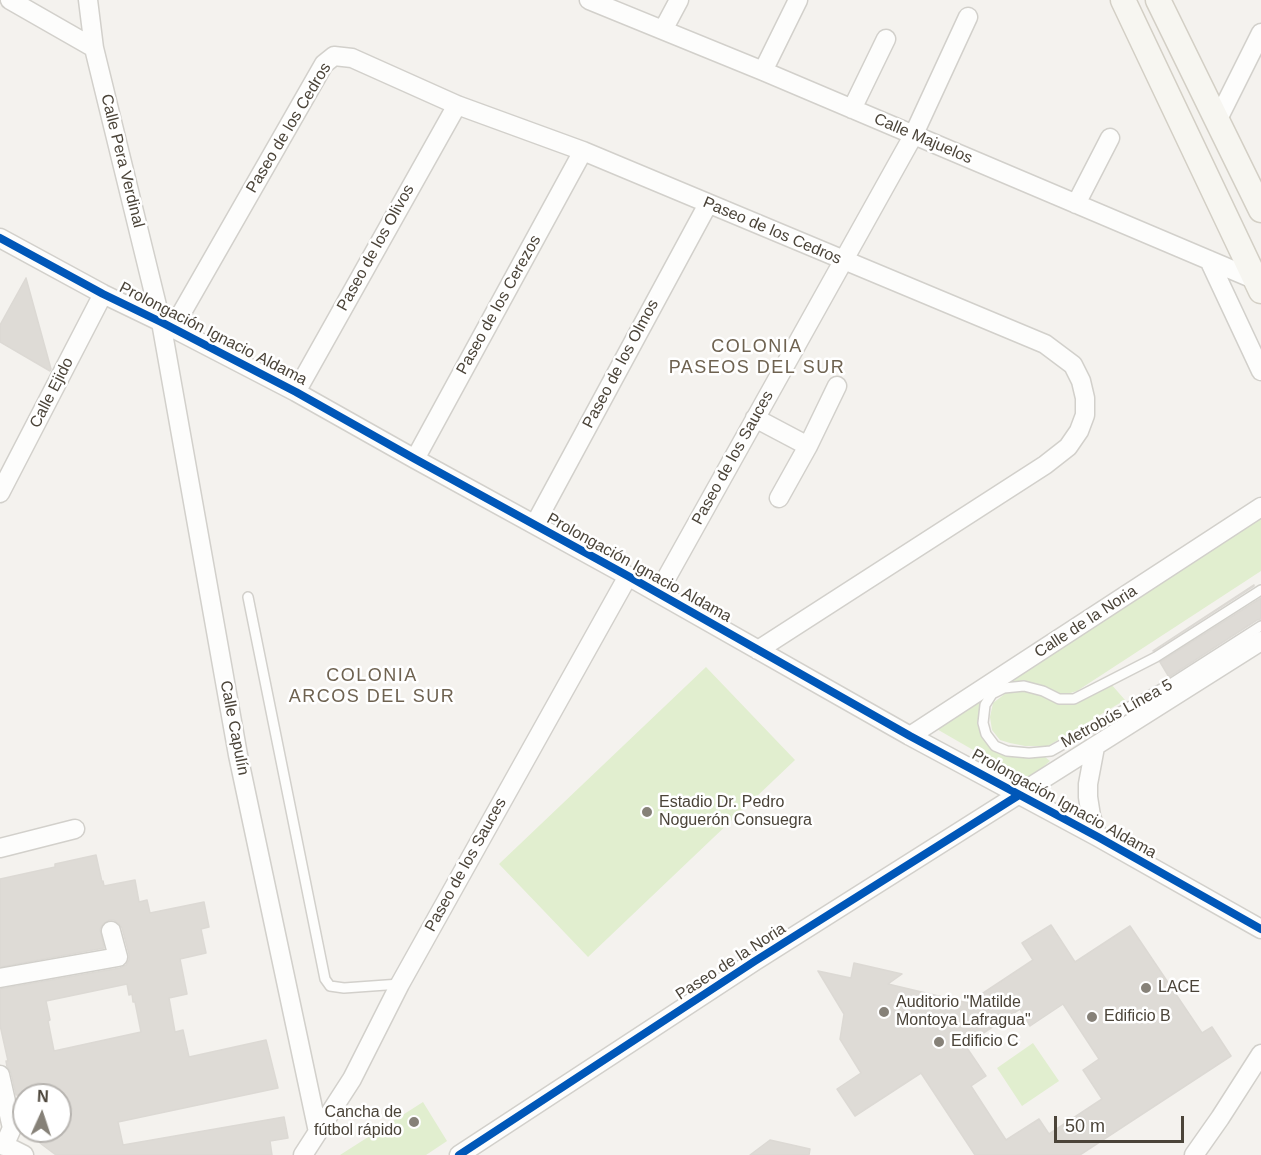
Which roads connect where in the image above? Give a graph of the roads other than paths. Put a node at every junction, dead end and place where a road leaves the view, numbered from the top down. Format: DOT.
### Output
graph roads {
  1 [pos="10,0"];
  2 [pos="88,0"];
  3 [pos="589,0"];
  4 [pos="679,0"];
  5 [pos="798,0"];
  6 [pos="1123,0"];
  7 [pos="1158,0"];
  8 [pos="968,17"];
  9 [pos="663,30"];
  10 [pos="1261,33"];
  11 [pos="886,39"];
  12 [pos="94,48"];
  13 [pos="763,71"];
  14 [pos="457,105"];
  15 [pos="852,109"];
  16 [pos="1217,122"];
  17 [pos="913,136"];
  18 [pos="1110,138"];
  19 [pos="583,151"];
  20 [pos="708,204"];
  21 [pos="1076,204"];
  22 [pos="1261,210"];
  23 [pos="0,238"];
  24 [pos="1209,260"];
  25 [pos="844,261"];
  26 [pos="1259,285"];
  27 [pos="103,294"];
  28 [pos="167,325"];
  29 [pos="1261,370"];
  30 [pos="837,386"];
  31 [pos="296,392"];
  32 [pos="755,418"];
  33 [pos="807,446"];
  34 [pos="415,459"];
  35 [pos="0,493"];
  36 [pos="779,498"];
  37 [pos="1261,507"];
  38 [pos="535,524"];
  39 [pos="628,576"];
  40 [pos="1261,590"];
  41 [pos="658,593"];
  42 [pos="248,597"];
  43 [pos="1261,626"];
  44 [pos="1261,642"];
  45 [pos="758,650"];
  46 [pos="910,736"];
  47 [pos="1095,747"];
  48 [pos="1019,795"];
  49 [pos="75,829"];
  50 [pos="1098,837"];
  51 [pos="0,848"];
  52 [pos="1261,929"];
  53 [pos="111,931"];
  54 [pos="0,978"];
  55 [pos="400,984"];
  56 [pos="1261,1054"];
  57 [pos="0,1075"];
  58 [pos="318,1132"];
  59 [pos="2,1144"];
  60 [pos="24,1155"];
  61 [pos="303,1155"];
  62 [pos="459,1155"];
  63 [pos="1194,1155"];
  1 -- 12 [label="street"];
  2 -- 12 [label="street, Calle Pera Verdinal"];
  3 -- 9 [label="street, Calle Majuelos"];
  4 -- 9 [label="street"];
  5 -- 13 [label="street"];
  6 -- 26 [label="main road"];
  7 -- 16 [label="main road"];
  8 -- 17 [label="street, Paseo de los Sauces"];
  9 -- 13 [label="street, Calle Majuelos"];
  10 -- 16 [label="street"];
  11 -- 15 [label="street"];
  12 -- 28 [label="street, Calle Pera Verdinal"];
  13 -- 15 [label="street, Calle Majuelos"];
  14 -- 19 [label="street, Paseo de los Cedros"];
  14 -- 28 [label="street, Paseo de los Cedros"];
  14 -- 31 [label="street, Paseo de los Olivos"];
  15 -- 17 [label="street, Calle Majuelos"];
  16 -- 22 [label="main road"];
  17 -- 21 [label="street, Calle Majuelos"];
  17 -- 25 [label="street, Paseo de los Sauces"];
  18 -- 21 [label="street"];
  19 -- 20 [label="street, Paseo de los Cedros"];
  19 -- 34 [label="street, Paseo de los Cerezos"];
  20 -- 25 [label="street, Paseo de los Cedros"];
  20 -- 38 [label="street, Paseo de los Olmos"];
  21 -- 24 [label="street, Calle Majuelos"];
  23 -- 27 [label="street, Prolongación Ignacio Aldama"];
  24 -- 26 [label="street, Calle Majuelos"];
  24 -- 29 [label="street"];
  25 -- 32 [label="street, Paseo de los Sauces"];
  25 -- 45 [label="street, Paseo de los Cedros"];
  27 -- 28 [label="street, Prolongación Ignacio Aldama"];
  27 -- 35 [label="street, Calle Ejido"];
  28 -- 31 [label="street, Prolongación Ignacio Aldama"];
  28 -- 58 [label="street, Calle Capulín"];
  30 -- 33 [label="street"];
  31 -- 34 [label="street, Prolongación Ignacio Aldama"];
  32 -- 33 [label="street"];
  32 -- 41 [label="street, Paseo de los Sauces"];
  33 -- 36 [label="street"];
  34 -- 38 [label="street, Prolongación Ignacio Aldama"];
  37 -- 46 [label="street, Calle de la Noria"];
  38 -- 39 [label="street, Prolongación Ignacio Aldama"];
  39 -- 41 [label="street, Prolongación Ignacio Aldama"];
  39 -- 55 [label="street, Paseo de los Sauces"];
  40 -- 43 [label="lane, Metrobús Línea 5"];
  41 -- 45 [label="street, Prolongación Ignacio Aldama"];
  42 -- 55 [label="lane"];
  44 -- 47 [label="street"];
  45 -- 46 [label="street, Prolongación Ignacio Aldama"];
  46 -- 48 [label="street, Prolongación Ignacio Aldama"];
  47 -- 48 [label="street"];
  47 -- 50 [label="street"];
  48 -- 50 [label="street, Prolongación Ignacio Aldama"];
  48 -- 62 [label="street, Paseo de la Noria"];
  49 -- 51 [label="street"];
  50 -- 52 [label="street, Prolongación Ignacio Aldama"];
  53 -- 54 [label="street"];
  55 -- 58 [label="street, Paseo de los Sauces"];
  56 -- 63 [label="street"];
  57 -- 59 [label="street"];
  58 -- 61 [label="street, Paseo de los Sauces"];
  59 -- 60 [label="street"];
}
